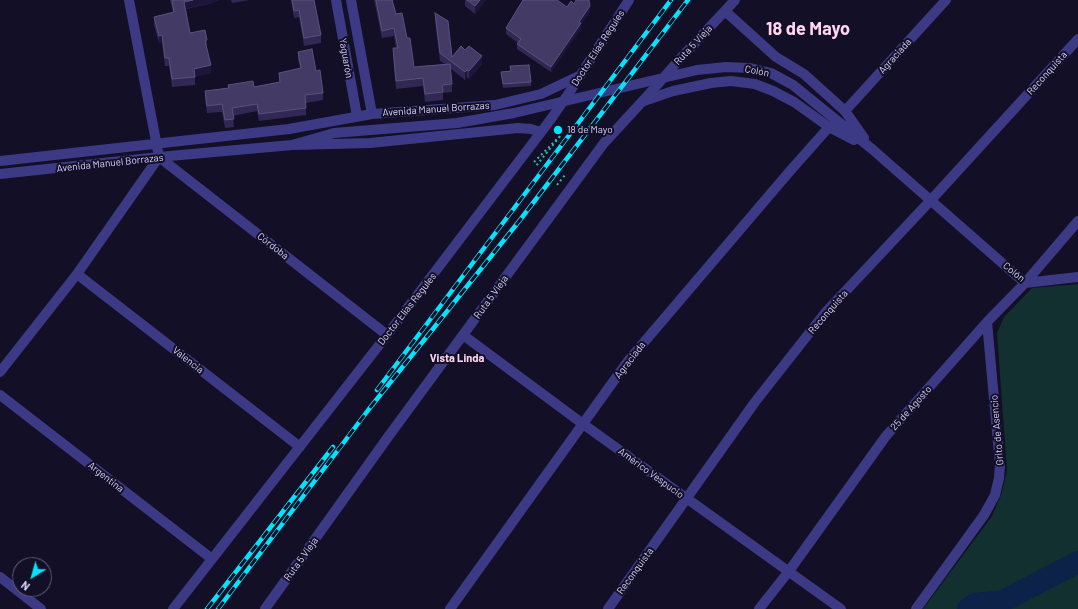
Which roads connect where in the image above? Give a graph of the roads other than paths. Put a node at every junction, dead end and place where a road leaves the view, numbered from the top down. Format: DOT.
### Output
graph roads {
  1 [pos="129,0"];
  2 [pos="336,0"];
  3 [pos="351,0"];
  4 [pos="629,0"];
  5 [pos="735,0"];
  6 [pos="946,0"];
  7 [pos="725,12"];
  8 [pos="1078,39"];
  9 [pos="579,76"];
  10 [pos="618,88"];
  11 [pos="642,102"];
  12 [pos="845,111"];
  13 [pos="372,114"];
  14 [pos="356,116"];
  15 [pos="829,127"];
  16 [pos="289,129"];
  17 [pos="541,132"];
  18 [pos="334,134"];
  19 [pos="158,144"];
  20 [pos="292,145"];
  21 [pos="872,149"];
  22 [pos="159,157"];
  23 [pos="0,160"];
  24 [pos="0,174"];
  25 [pos="931,200"];
  26 [pos="1078,221"];
  27 [pos="77,274"];
  28 [pos="1078,278"];
  29 [pos="1025,283"];
  30 [pos="987,322"];
  31 [pos="387,335"];
  32 [pos="463,335"];
  33 [pos="0,372"];
  34 [pos="0,395"];
  35 [pos="583,424"];
  36 [pos="300,447"];
  37 [pos="687,498"];
  38 [pos="212,559"];
  39 [pos="789,571"];
  40 [pos="0,577"];
  41 [pos="41,609"];
  42 [pos="172,609"];
  43 [pos="265,609"];
  44 [pos="450,609"];
  45 [pos="608,609"];
  46 [pos="759,609"];
  47 [pos="841,609"];
  48 [pos="916,609"];
  1 -- 19 [label="street"];
  2 -- 14 [label="street, Yaguarón"];
  3 -- 13 [label="street, Yaguarón"];
  4 -- 9 [label="street, Doctor Elías Regules"];
  5 -- 7 [label="street, Ruta 5 Vieja"];
  6 -- 12 [label="street, Agraciada"];
  7 -- 11 [label="street, Ruta 5 Vieja, bridge"];
  7 -- 12 [label="street, Colón"];
  8 -- 25 [label="street, Reconquista"];
  9 -- 13 [label="street, Avenida Manuel Borrazas"];
  9 -- 17 [label="street, Doctor Elías Regules, bridge"];
  10 -- 18 [label="street, Avenida Manuel Borrazas"];
  10 -- 21 [label="street, Colón"];
  11 -- 15 [label="street, Colón"];
  11 -- 32 [label="street, Ruta 5 Vieja"];
  12 -- 21 [label="street, Colón"];
  13 -- 14 [label="street, Avenida Manuel Borrazas"];
  14 -- 16 [label="street, Avenida Manuel Borrazas"];
  15 -- 21 [label="street, Colón"];
  15 -- 35 [label="street, Agraciada"];
  16 -- 18 [label="street, Avenida Manuel Borrazas"];
  16 -- 19 [label="street, Avenida Manuel Borrazas"];
  17 -- 20 [label="street, Avenida Manuel Borrazas"];
  17 -- 31 [label="street, Doctor Elías Regules"];
  18 -- 20 [label="street, Avenida Manuel Borrazas"];
  19 -- 22 [label="street"];
  19 -- 23 [label="street, Avenida Manuel Borrazas"];
  20 -- 22 [label="street, Avenida Manuel Borrazas"];
  21 -- 25 [label="street, Colón"];
  22 -- 24 [label="street, Avenida Manuel Borrazas"];
  22 -- 27 [label="street"];
  22 -- 31 [label="street, Córdoba"];
  25 -- 29 [label="street, Colón"];
  25 -- 37 [label="street, Reconquista"];
  26 -- 29 [label="street, 25 de Agosto"];
  27 -- 33 [label="street"];
  27 -- 36 [label="street, Valencia"];
  28 -- 29 [label="street, Colón"];
  29 -- 30 [label="street, 25 de Agosto"];
  30 -- 39 [label="street, 25 de Agosto"];
  30 -- 48 [label="street, Grito de Asencio"];
  31 -- 36 [label="street, Doctor Elías Regules"];
  32 -- 35 [label="street, Américo Vespucio"];
  32 -- 43 [label="street, Ruta 5 Vieja"];
  34 -- 38 [label="street, Argentina"];
  35 -- 37 [label="street, Américo Vespucio"];
  35 -- 44 [label="street, Agraciada"];
  36 -- 38 [label="street, Doctor Elías Regules"];
  37 -- 39 [label="street, Américo Vespucio"];
  37 -- 45 [label="street, Reconquista"];
  38 -- 42 [label="street, Doctor Elías Regules"];
  39 -- 46 [label="street, 25 de Agosto"];
  39 -- 47 [label="street, Américo Vespucio"];
  40 -- 41 [label="street"];
}
